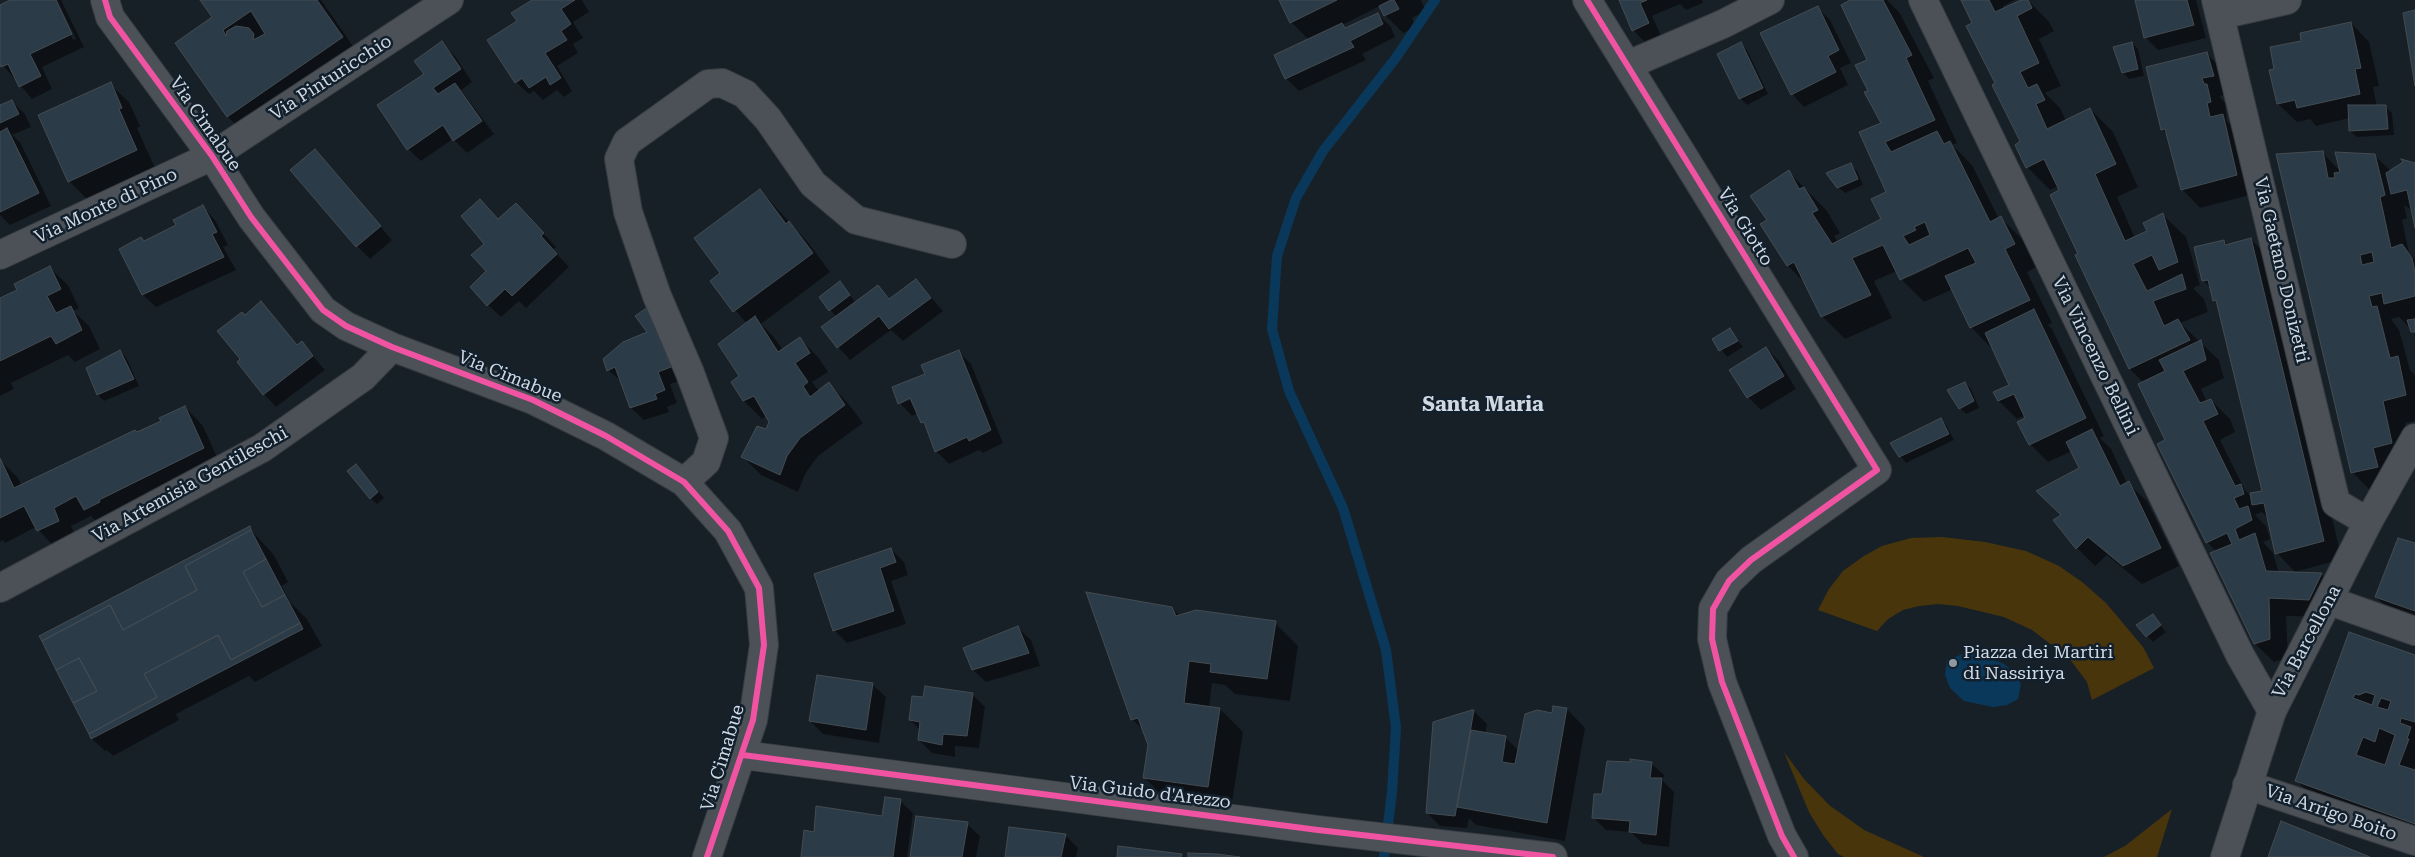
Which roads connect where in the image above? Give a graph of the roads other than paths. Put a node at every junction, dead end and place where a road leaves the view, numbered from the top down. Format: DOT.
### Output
graph roads {
  1 [pos="105,0"];
  2 [pos="449,0"];
  3 [pos="1587,0"];
  4 [pos="1770,0"];
  5 [pos="1923,0"];
  6 [pos="2287,0"];
  7 [pos="2218,7"];
  8 [pos="1628,65"];
  9 [pos="212,156"];
  10 [pos="952,244"];
  11 [pos="0,256"];
  12 [pos="392,347"];
  13 [pos="2415,438"];
  14 [pos="684,482"];
  15 [pos="2368,522"];
  16 [pos="0,588"];
  17 [pos="2330,601"];
  18 [pos="2415,631"];
  19 [pos="2272,711"];
  20 [pos="743,755"];
  21 [pos="2247,785"];
  22 [pos="2415,841"];
  23 [pos="707,857"];
  24 [pos="1553,857"];
  25 [pos="1794,857"];
  26 [pos="2225,857"];
  1 -- 9 [label="street, Via Cimabue"];
  2 -- 9 [label="street, Via Pinturicchio"];
  3 -- 8 [label="street, Via Giotto"];
  4 -- 8 [label="street"];
  5 -- 19 [label="street, Via Vincenzo Bellini"];
  6 -- 7 [label="street"];
  7 -- 15 [label="street, Via Gaetano Donizetti"];
  8 -- 25 [label="street, Via Giotto"];
  9 -- 11 [label="street, Via Monte di Pino"];
  9 -- 12 [label="street, Via Cimabue"];
  10 -- 14 [label="street"];
  12 -- 14 [label="street, Via Cimabue"];
  12 -- 16 [label="street, Via Artemisia Gentileschi"];
  13 -- 15 [label="street, Via Barcellona"];
  14 -- 20 [label="street, Via Cimabue"];
  15 -- 17 [label="street, Via Barcellona"];
  17 -- 18 [label="street"];
  17 -- 19 [label="street, Via Barcellona"];
  19 -- 21 [label="street, Via Barcellona"];
  20 -- 23 [label="street, Via Cimabue"];
  20 -- 24 [label="street, Via Guido d'Arezzo"];
  21 -- 22 [label="street, Via Arrigo Boito"];
  21 -- 26 [label="street, Via Barcellona"];
}
